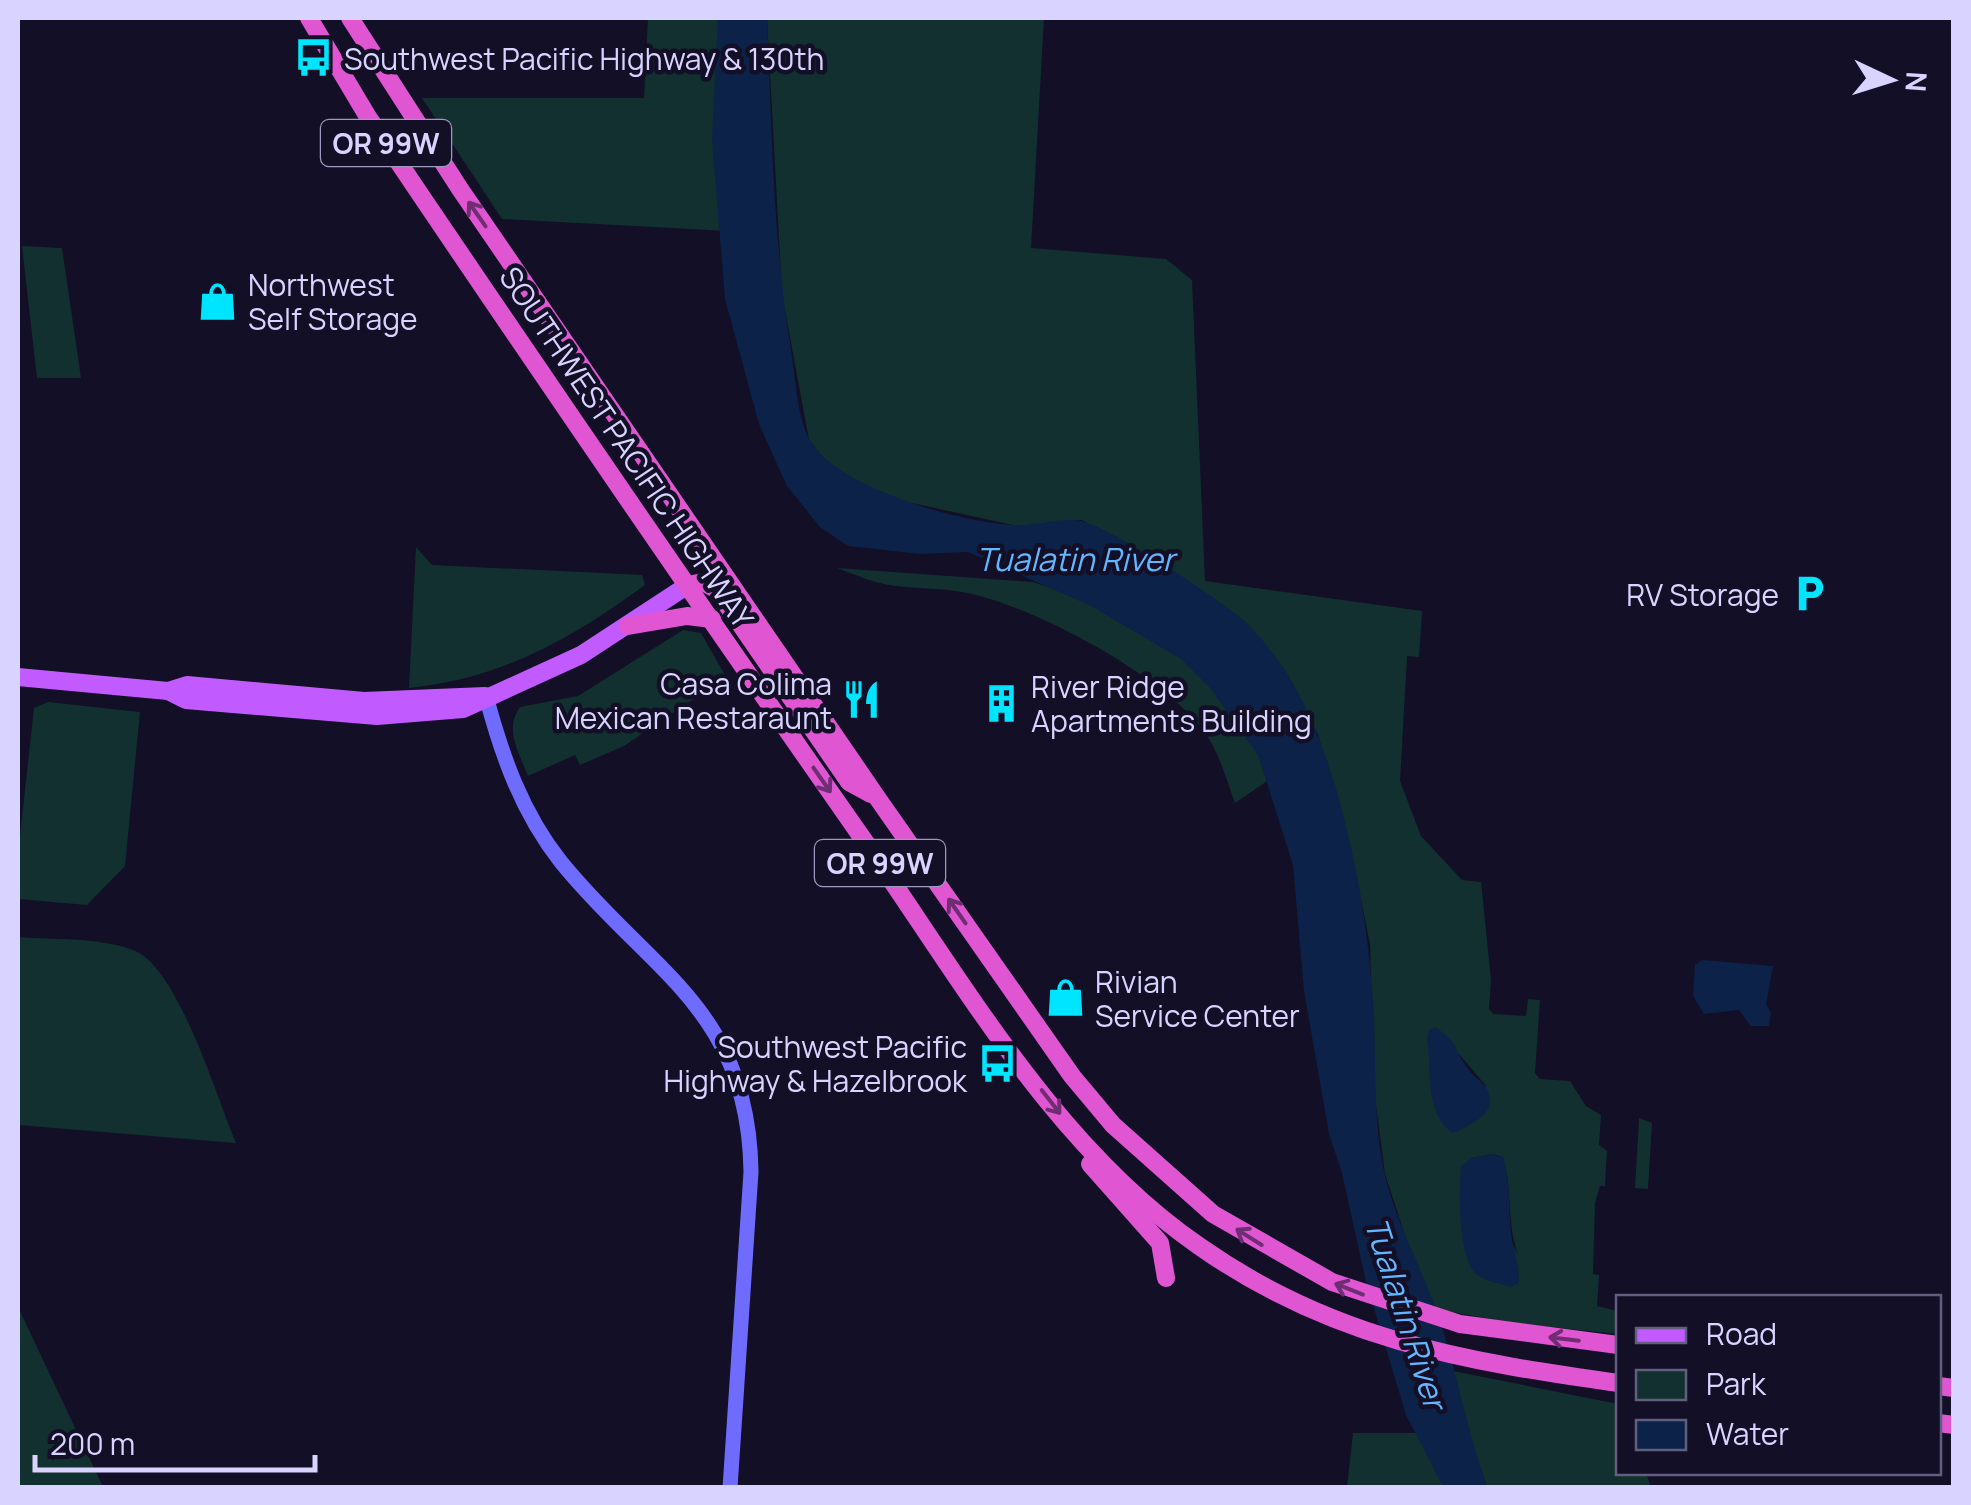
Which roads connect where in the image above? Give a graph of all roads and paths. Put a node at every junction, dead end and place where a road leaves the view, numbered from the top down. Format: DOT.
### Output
graph roads {
  1 [pos="309,18"];
  2 [pos="350,18"];
  3 [pos="704,546"];
  4 [pos="688,584"];
  5 [pos="712,619"];
  6 [pos="628,626"];
  7 [pos="18,677"];
  8 [pos="486,696"];
  9 [pos="876,796"];
  10 [pos="1078,1136"];
  11 [pos="1156,1167"];
  12 [pos="1120,1180"];
  13 [pos="1166,1278"];
  14 [pos="1616,1345"];
  15 [pos="1616,1382"];
  16 [pos="730,1488"];
  1 -- 4 [label="highway, SOUTHWEST PACIFIC HIGHWAY / OR 99W"];
  3 -- 2 [label="highway, SOUTHWEST PACIFIC HIGHWAY / OR 99W, one-way"];
  3 -- 4 [label="highway"];
  3 -- 9 [label="highway, SOUTHWEST PACIFIC HIGHWAY / OR 99W"];
  4 -- 5 [label="highway, SOUTHWEST PACIFIC HIGHWAY / OR 99W"];
  4 -- 6 [label="main road"];
  4 -- 9 [label="highway"];
  5 -- 6 [label="highway"];
  5 -- 10 [label="highway, SOUTHWEST PACIFIC HIGHWAY / OR 99W, one-way"];
  6 -- 8 [label="main road"];
  7 -- 8 [label="main road"];
  8 -- 16 [label="main road"];
  11 -- 9 [label="highway, SOUTHWEST PACIFIC HIGHWAY / OR 99W, one-way"];
  10 -- 12 [label="highway, SOUTHWEST PACIFIC HIGHWAY / OR 99W"];
  10 -- 13 [label="highway"];
  11 -- 12 [label="highway"];
  14 -- 11 [label="highway, SOUTHWEST PACIFIC HIGHWAY / OR 99W, one-way"];
  12 -- 15 [label="highway, SOUTHWEST PACIFIC HIGHWAY / OR 99W"];
}
